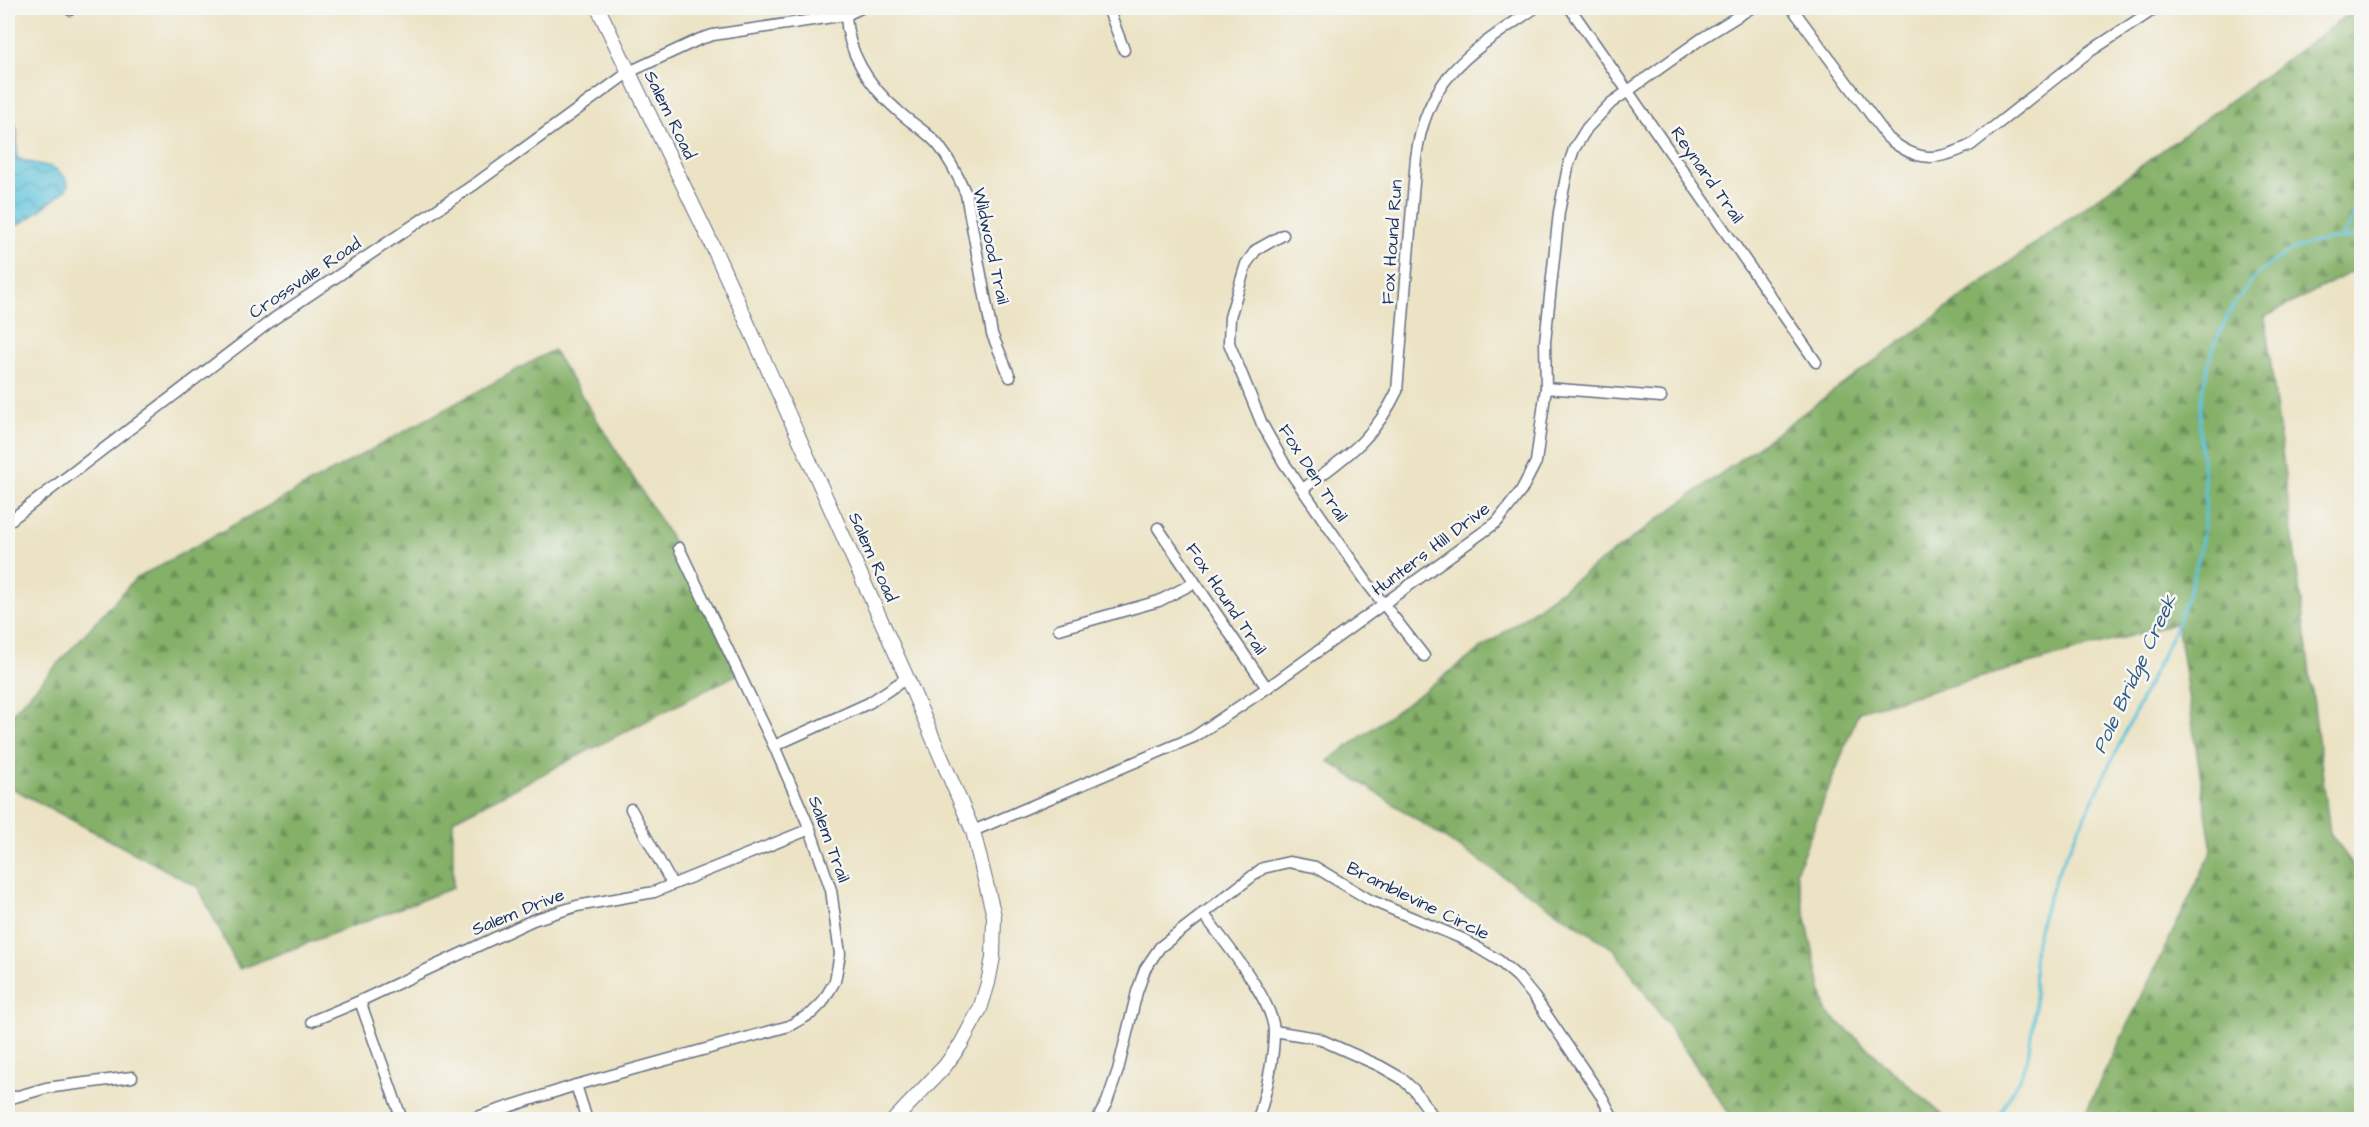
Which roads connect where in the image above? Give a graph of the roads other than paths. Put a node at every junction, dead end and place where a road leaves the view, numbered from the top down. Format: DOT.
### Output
graph roads {
  1 [pos="598,8"];
  2 [pos="861,8"];
  3 [pos="1108,8"];
  4 [pos="1535,8"];
  5 [pos="1570,8"];
  6 [pos="1751,8"];
  7 [pos="1792,8"];
  8 [pos="2156,8"];
  9 [pos="846,15"];
  10 [pos="1124,50"];
  11 [pos="629,72"];
  12 [pos="1629,91"];
  13 [pos="1283,235"];
  14 [pos="1816,362"];
  15 [pos="1010,377"];
  16 [pos="1546,388"];
  17 [pos="1661,397"];
  18 [pos="1303,489"];
  19 [pos="8,522"];
  20 [pos="1158,528"];
  21 [pos="679,548"];
  22 [pos="1194,583"];
  23 [pos="1384,605"];
  24 [pos="1059,629"];
  25 [pos="1424,656"];
  26 [pos="907,678"];
  27 [pos="1268,688"];
  28 [pos="774,746"];
  29 [pos="631,809"];
  30 [pos="810,830"];
  31 [pos="973,831"];
  32 [pos="672,884"];
  33 [pos="1203,913"];
  34 [pos="360,1001"];
  35 [pos="312,1021"];
  36 [pos="1274,1031"];
  37 [pos="132,1077"];
  38 [pos="576,1085"];
  39 [pos="8,1099"];
  40 [pos="402,1119"];
  41 [pos="468,1119"];
  42 [pos="587,1119"];
  43 [pos="894,1119"];
  44 [pos="1097,1119"];
  45 [pos="1258,1119"];
  46 [pos="1436,1119"];
  47 [pos="1614,1119"];
  1 -- 11 [label="street, Salem Road"];
  2 -- 9 [label="street, Crossvale Road"];
  3 -- 10 [label="street"];
  4 -- 18 [label="street, Fox Hound Run"];
  5 -- 12 [label="street, Reynard Trail"];
  6 -- 12 [label="street, Hunters Hill Drive"];
  7 -- 8 [label="street"];
  9 -- 11 [label="street, Crossvale Road"];
  9 -- 15 [label="street, Wildwood Trail"];
  11 -- 19 [label="street, Crossvale Road"];
  11 -- 26 [label="street, Salem Road"];
  12 -- 14 [label="street, Reynard Trail"];
  12 -- 16 [label="street, Hunters Hill Drive"];
  13 -- 18 [label="street, Fox Den Trail"];
  16 -- 17 [label="street"];
  16 -- 23 [label="street, Hunters Hill Drive"];
  18 -- 23 [label="street, Fox Den Trail"];
  20 -- 22 [label="street, Fox Hound Trail"];
  21 -- 28 [label="street, Salem Trail"];
  22 -- 24 [label="street"];
  22 -- 27 [label="street, Fox Hound Trail"];
  23 -- 25 [label="street, Fox Den Trail"];
  23 -- 27 [label="street, Hunters Hill Drive"];
  26 -- 28 [label="street"];
  26 -- 31 [label="street, Salem Road"];
  27 -- 31 [label="street, Hunters Hill Drive"];
  28 -- 30 [label="street, Salem Trail"];
  29 -- 32 [label="street"];
  30 -- 32 [label="street, Salem Drive"];
  30 -- 38 [label="street, Salem Trail"];
  31 -- 43 [label="street, Salem Road"];
  32 -- 34 [label="street, Salem Drive"];
  33 -- 36 [label="street"];
  33 -- 44 [label="street, Bramblevine Circle"];
  33 -- 47 [label="street, Bramblevine Circle"];
  34 -- 35 [label="street, Salem Drive"];
  34 -- 40 [label="street"];
  36 -- 45 [label="street"];
  36 -- 46 [label="street"];
  37 -- 39 [label="street"];
  38 -- 41 [label="street, Salem Trail"];
  38 -- 42 [label="street"];
}
